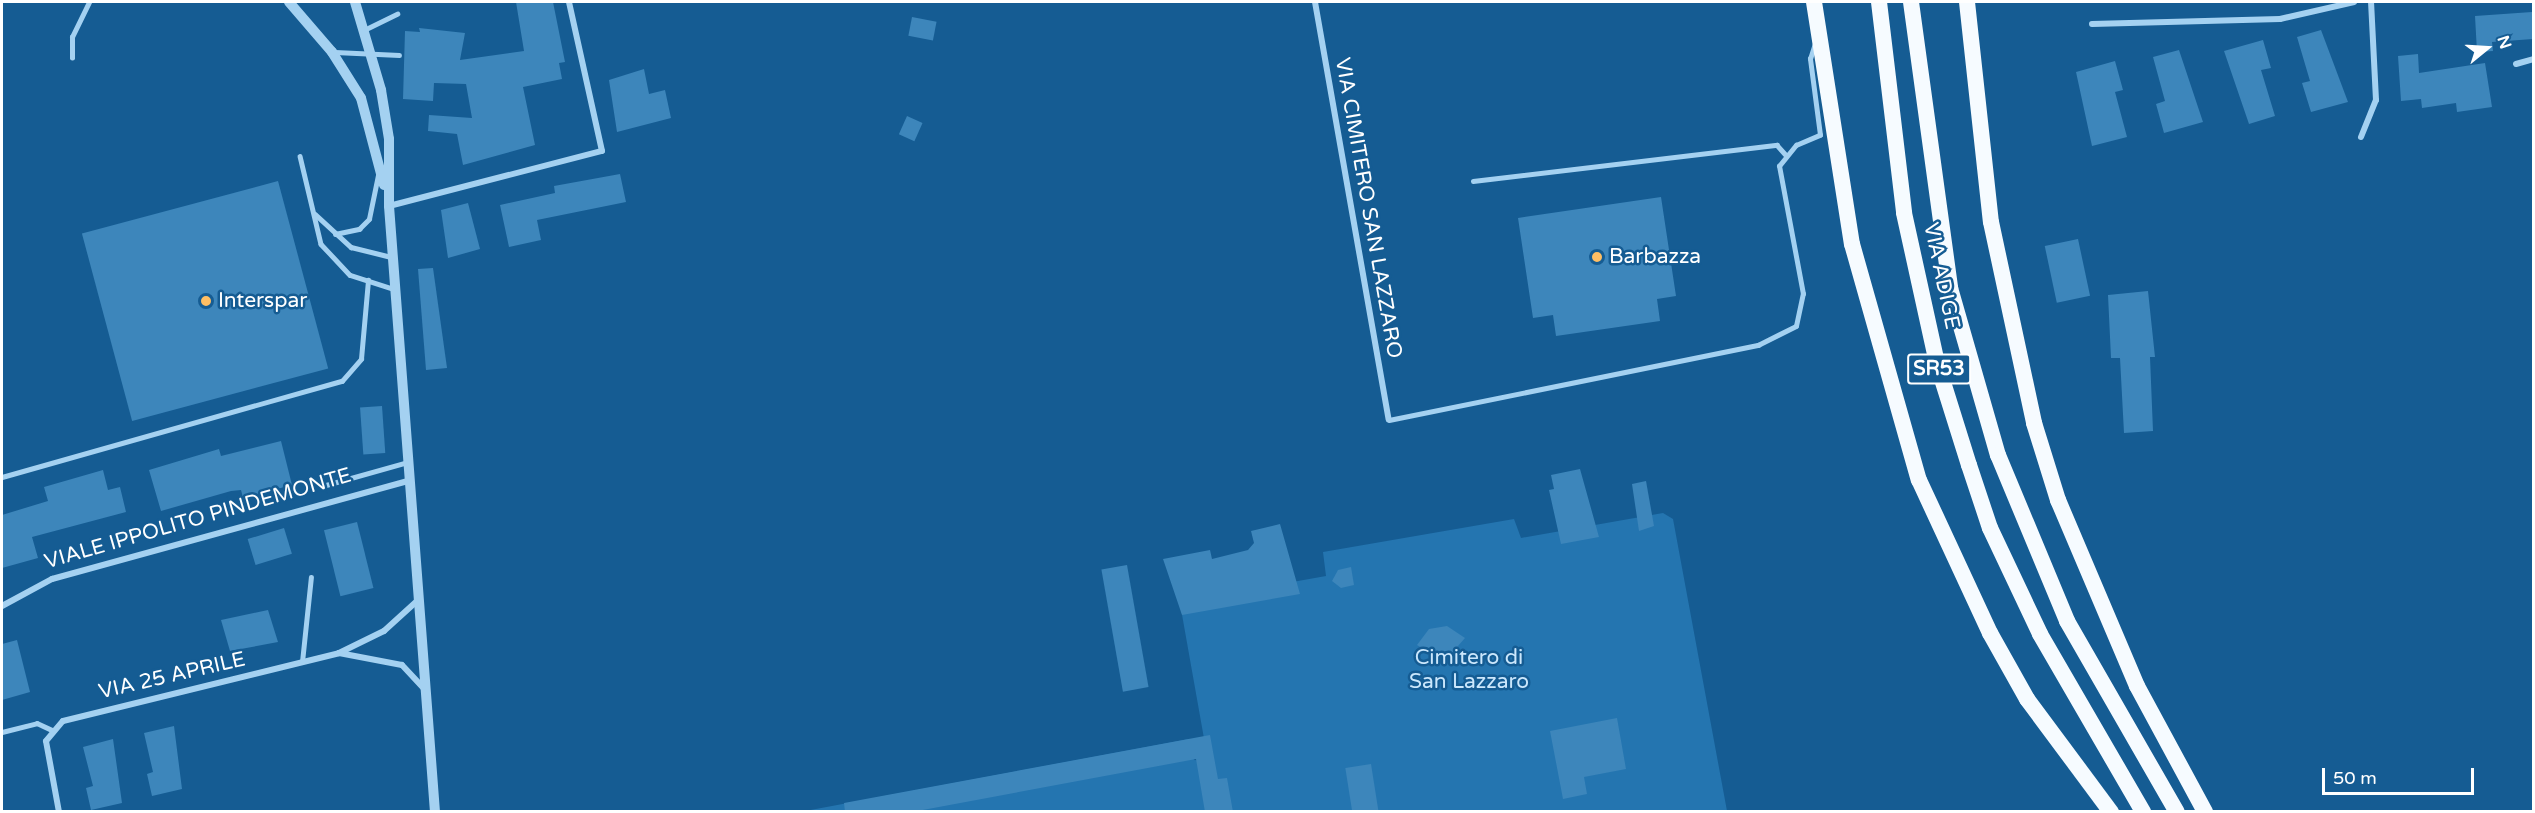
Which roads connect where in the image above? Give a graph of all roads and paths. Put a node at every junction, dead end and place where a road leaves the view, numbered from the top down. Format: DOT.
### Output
graph roads {
  1 [pos="89,2"];
  2 [pos="289,2"];
  3 [pos="355,2"];
  4 [pos="569,2"];
  5 [pos="1315,2"];
  6 [pos="1814,2"];
  7 [pos="1879,2"];
  8 [pos="1911,2"];
  9 [pos="1967,2"];
  10 [pos="2354,2"];
  11 [pos="2371,2"];
  12 [pos="397,14"];
  13 [pos="2092,24"];
  14 [pos="361,31"];
  15 [pos="1818,36"];
  16 [pos="332,52"];
  17 [pos="368,53"];
  18 [pos="399,55"];
  19 [pos="72,58"];
  20 [pos="2534,60"];
  21 [pos="2516,64"];
  22 [pos="2361,137"];
  23 [pos="1785,154"];
  24 [pos="300,156"];
  25 [pos="380,166"];
  26 [pos="1473,181"];
  27 [pos="389,206"];
  28 [pos="315,214"];
  29 [pos="335,234"];
  30 [pos="393,258"];
  31 [pos="368,280"];
  32 [pos="395,289"];
  33 [pos="1389,420"];
  34 [pos="408,462"];
  35 [pos="2,477"];
  36 [pos="409,481"];
  37 [pos="326,485"];
  38 [pos="311,577"];
  39 [pos="417,601"];
  40 [pos="2,606"];
  41 [pos="339,653"];
  42 [pos="302,662"];
  43 [pos="424,688"];
  44 [pos="52,730"];
  45 [pos="2,732"];
  46 [pos="59,812"];
  47 [pos="435,812"];
  48 [pos="2111,812"];
  49 [pos="2143,812"];
  50 [pos="2177,812"];
  51 [pos="2205,812"];
  1 -- 19 [label="lane"];
  2 -- 16 [label="street"];
  3 -- 14 [label="street"];
  4 -- 27 [label="street"];
  5 -- 33 [label="street, VIA CIMITERO SAN LAZZARO"];
  6 -- 15 [label="highway"];
  7 -- 49 [label="highway, VIA ADIGE / SR53"];
  8 -- 50 [label="highway, VIA ADIGE / SR53"];
  9 -- 51 [label="highway"];
  10 -- 13 [label="street"];
  11 -- 22 [label="street"];
  12 -- 14 [label="lane"];
  14 -- 17 [label="street"];
  15 -- 23 [label="lane"];
  15 -- 48 [label="highway"];
  16 -- 17 [label="lane"];
  16 -- 25 [label="street"];
  17 -- 18 [label="lane"];
  17 -- 27 [label="street"];
  20 -- 21 [label="street"];
  23 -- 26 [label="lane"];
  23 -- 33 [label="lane"];
  24 -- 28 [label="lane"];
  25 -- 27 [label="street"];
  25 -- 29 [label="lane"];
  27 -- 30 [label="street"];
  28 -- 29 [label="lane"];
  28 -- 31 [label="lane"];
  29 -- 30 [label="lane"];
  30 -- 32 [label="street"];
  31 -- 32 [label="lane"];
  31 -- 35 [label="lane"];
  32 -- 34 [label="street"];
  34 -- 36 [label="street"];
  34 -- 37 [label="lane"];
  36 -- 39 [label="street"];
  36 -- 40 [label="street, VIALE IPPOLITO PINDEMONTE"];
  38 -- 42 [label="lane"];
  39 -- 41 [label="street, VIA 25 APRILE"];
  39 -- 43 [label="street"];
  41 -- 42 [label="street, VIA 25 APRILE"];
  41 -- 43 [label="street, VIA 25 APRILE"];
  42 -- 44 [label="street, VIA 25 APRILE"];
  43 -- 47 [label="street"];
  44 -- 45 [label="lane"];
  44 -- 46 [label="street"];
}
